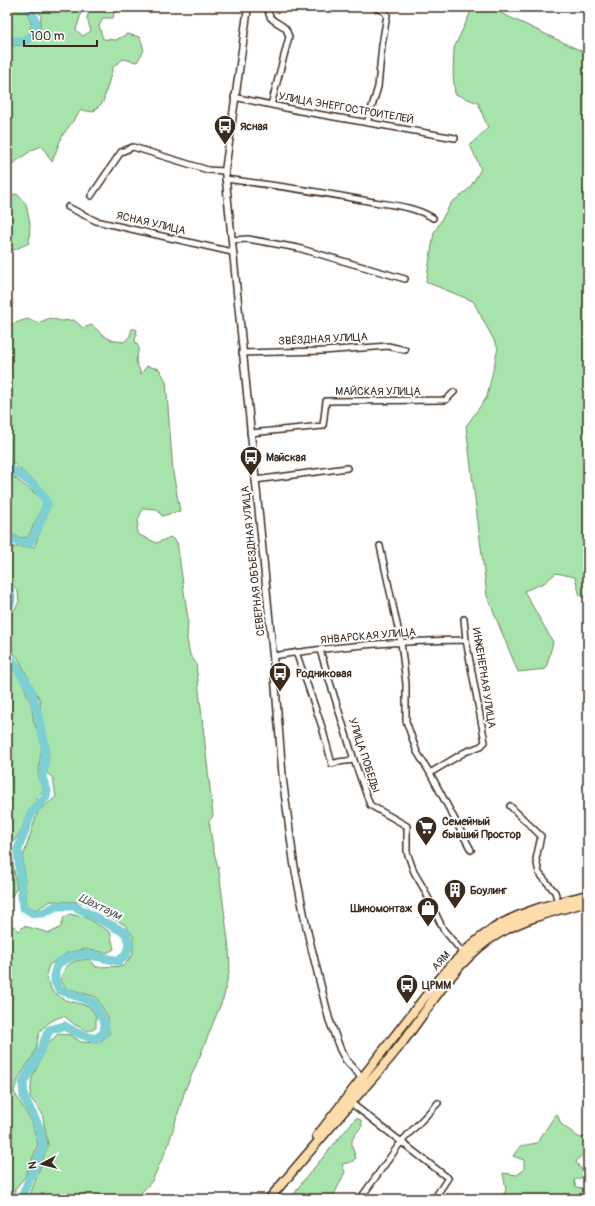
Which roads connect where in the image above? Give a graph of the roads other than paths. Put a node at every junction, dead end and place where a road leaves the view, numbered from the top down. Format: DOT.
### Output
graph roads {
  1 [pos="248,7"];
  2 [pos="268,7"];
  3 [pos="374,7"];
  4 [pos="234,97"];
  5 [pos="271,105"];
  6 [pos="367,123"];
  7 [pos="455,138"];
  8 [pos="225,171"];
  9 [pos="225,179"];
  10 [pos="91,196"];
  11 [pos="68,207"];
  12 [pos="433,218"];
  13 [pos="232,240"];
  14 [pos="232,252"];
  15 [pos="405,279"];
  16 [pos="405,350"];
  17 [pos="242,353"];
  18 [pos="454,392"];
  19 [pos="250,434"];
  20 [pos="347,468"];
  21 [pos="255,480"];
  22 [pos="380,546"];
  23 [pos="464,619"];
  24 [pos="466,640"];
  25 [pos="400,642"];
  26 [pos="320,650"];
  27 [pos="296,652"];
  28 [pos="273,656"];
  29 [pos="354,760"];
  30 [pos="430,773"];
  31 [pos="510,806"];
  32 [pos="471,850"];
  33 [pos="588,895"];
  34 [pos="558,902"];
  35 [pos="588,902"];
  36 [pos="463,953"];
  37 [pos="361,1077"];
  38 [pos="368,1084"];
  39 [pos="351,1103"];
  40 [pos="438,1103"];
  41 [pos="401,1142"];
  42 [pos="308,1153"];
  43 [pos="268,1199"];
  44 [pos="360,1199"];
  45 [pos="434,1199"];
  1 -- 4 [label="street, СЕВЕРНАЯ ОБЪЕЗДНАЯ УЛИЦА"];
  2 -- 5 [label="street"];
  3 -- 6 [label="street"];
  4 -- 5 [label="street, УЛИЦА ЭНЕРГОСТРОИТЕЛЕЙ"];
  4 -- 8 [label="street, СЕВЕРНАЯ ОБЪЕЗДНАЯ УЛИЦА"];
  5 -- 6 [label="street, УЛИЦА ЭНЕРГОСТРОИТЕЛЕЙ"];
  6 -- 7 [label="street, УЛИЦА ЭНЕРГОСТРОИТЕЛЕЙ"];
  8 -- 9 [label="street, СЕВЕРНАЯ ОБЪЕЗДНАЯ УЛИЦА"];
  8 -- 10 [label="street"];
  9 -- 12 [label="street"];
  9 -- 13 [label="street, СЕВЕРНАЯ ОБЪЕЗДНАЯ УЛИЦА"];
  11 -- 14 [label="street, ЯСНАЯ УЛИЦА"];
  13 -- 14 [label="street, СЕВЕРНАЯ ОБЪЕЗДНАЯ УЛИЦА"];
  13 -- 15 [label="street"];
  14 -- 17 [label="street, СЕВЕРНАЯ ОБЪЕЗДНАЯ УЛИЦА"];
  16 -- 17 [label="street, ЗВЁЗДНАЯ УЛИЦА"];
  17 -- 19 [label="street, СЕВЕРНАЯ ОБЪЕЗДНАЯ УЛИЦА"];
  18 -- 19 [label="street, МАЙСКАЯ УЛИЦА"];
  19 -- 21 [label="street, СЕВЕРНАЯ ОБЪЕЗДНАЯ УЛИЦА"];
  20 -- 21 [label="street"];
  21 -- 28 [label="street, СЕВЕРНАЯ ОБЪЕЗДНАЯ УЛИЦА"];
  22 -- 25 [label="street"];
  23 -- 24 [label="street, ИНЖЕНЕРНАЯ УЛИЦА"];
  24 -- 25 [label="street, ЯНВАРСКАЯ УЛИЦА"];
  24 -- 30 [label="street, ИНЖЕНЕРНАЯ УЛИЦА"];
  25 -- 26 [label="street, ЯНВАРСКАЯ УЛИЦА"];
  25 -- 30 [label="street"];
  26 -- 27 [label="street, ЯНВАРСКАЯ УЛИЦА"];
  26 -- 29 [label="street, УЛИЦА ПОБЕДЫ"];
  27 -- 28 [label="street, ЯНВАРСКАЯ УЛИЦА"];
  27 -- 29 [label="street"];
  28 -- 37 [label="street, СЕВЕРНАЯ ОБЪЕЗДНАЯ УЛИЦА"];
  29 -- 36 [label="street, УЛИЦА ПОБЕДЫ"];
  30 -- 32 [label="street"];
  31 -- 34 [label="street"];
  33 -- 34 [label="highway, АЯМ"];
  34 -- 36 [label="highway, АЯМ"];
  35 -- 38 [label="highway, АЯМ"];
  36 -- 37 [label="highway, АЯМ"];
  37 -- 38 [label="street, СЕВЕРНАЯ ОБЪЕЗДНАЯ УЛИЦА"];
  37 -- 42 [label="highway, АЯМ"];
  38 -- 39 [label="highway, АЯМ"];
  39 -- 41 [label="street"];
  39 -- 42 [label="highway, АЯМ"];
  40 -- 41 [label="street"];
  41 -- 44 [label="street"];
  41 -- 45 [label="street"];
  42 -- 43 [label="highway, АЯМ"];
}
